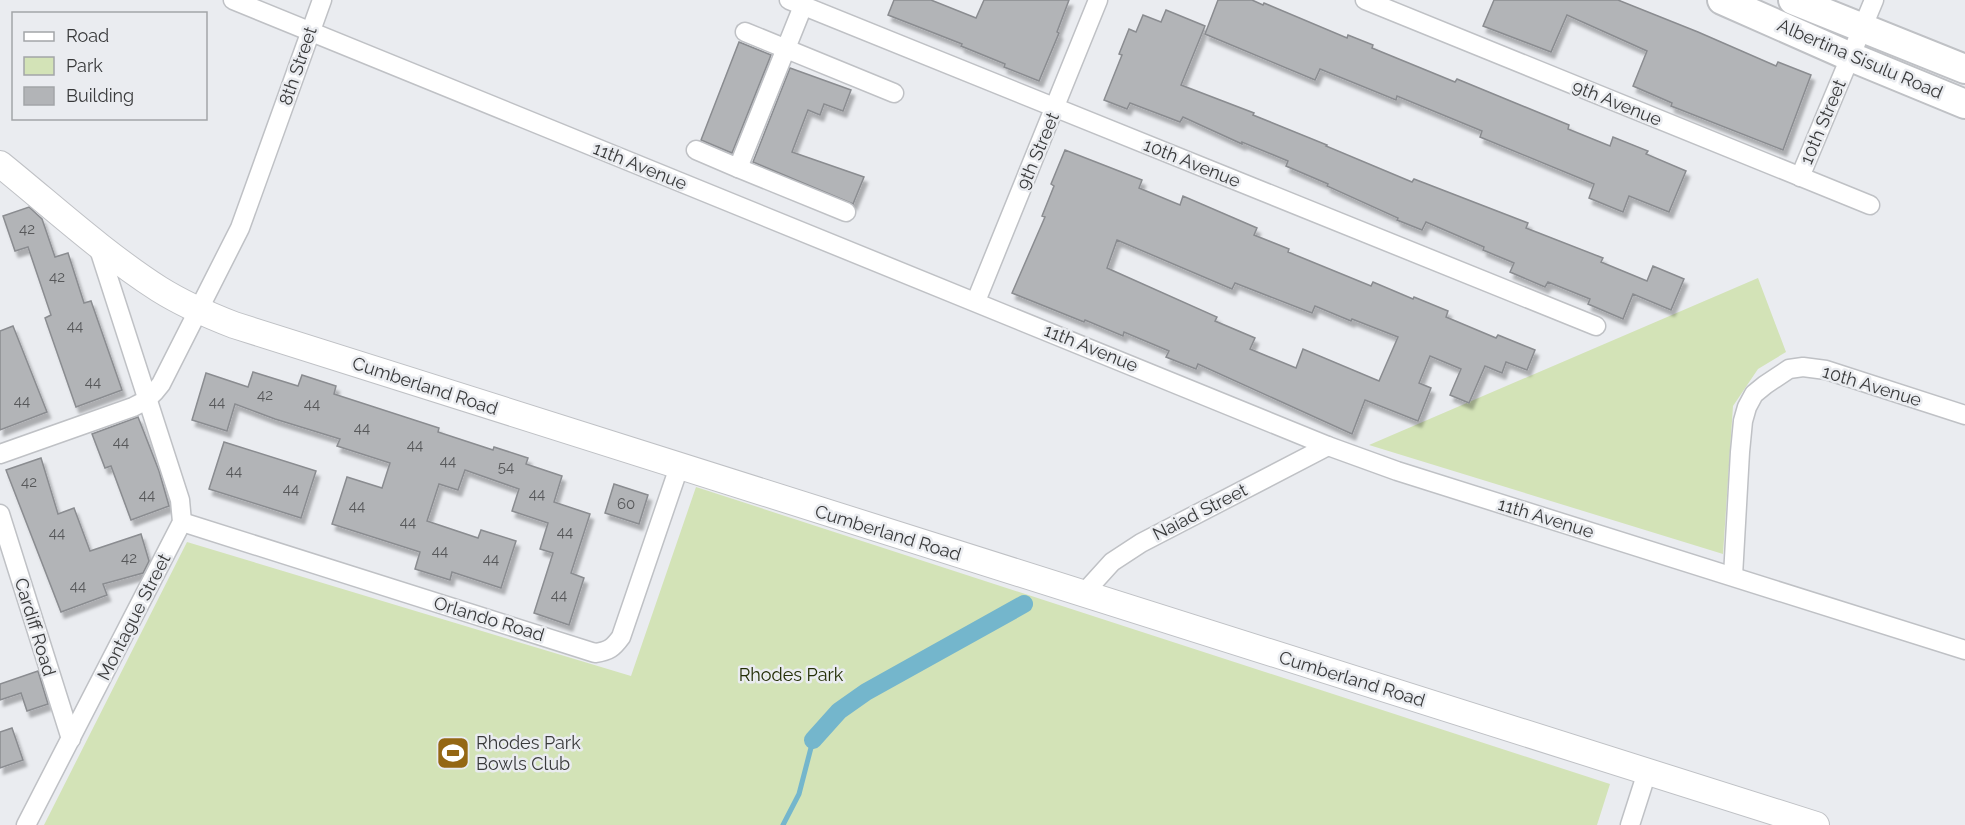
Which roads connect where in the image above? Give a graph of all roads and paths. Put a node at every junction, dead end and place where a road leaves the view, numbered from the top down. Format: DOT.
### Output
graph roads {
  1 [pos="233,0"];
  2 [pos="322,0"];
  3 [pos="1098,0"];
  4 [pos="1365,0"];
  5 [pos="1722,0"];
  6 [pos="1793,0"];
  7 [pos="1874,0"];
  8 [pos="796,3"];
  9 [pos="1863,28"];
  10 [pos="309,32"];
  11 [pos="745,32"];
  12 [pos="786,49"];
  13 [pos="1851,57"];
  14 [pos="1965,69"];
  15 [pos="894,93"];
  16 [pos="1965,104"];
  17 [pos="1056,108"];
  18 [pos="696,150"];
  19 [pos="0,164"];
  20 [pos="738,168"];
  21 [pos="1800,177"];
  22 [pos="1870,205"];
  23 [pos="846,212"];
  24 [pos="97,243"];
  25 [pos="976,301"];
  26 [pos="198,311"];
  27 [pos="1596,326"];
  28 [pos="147,400"];
  29 [pos="1965,415"];
  30 [pos="1328,446"];
  31 [pos="0,454"];
  32 [pos="679,467"];
  33 [pos="0,514"];
  34 [pos="182,522"];
  35 [pos="1733,576"];
  36 [pos="1083,594"];
  37 [pos="1965,650"];
  38 [pos="71,739"];
  39 [pos="1647,772"];
  40 [pos="26,825"];
  41 [pos="1630,825"];
  42 [pos="1816,825"];
  1 -- 10 [label="street, 11th Avenue"];
  2 -- 10 [label="street, 8th Street"];
  3 -- 17 [label="street, 9th Street"];
  4 -- 21 [label="street, 9th Avenue"];
  5 -- 13 [label="main road, Albertina Sisulu Road"];
  6 -- 9 [label="main road, Albertina Sisulu Road"];
  7 -- 9 [label="street, 10th Street"];
  8 -- 12 [label="street"];
  8 -- 17 [label="street, 10th Avenue"];
  9 -- 13 [label="street, 10th Street"];
  9 -- 14 [label="main road, Albertina Sisulu Road"];
  10 -- 25 [label="street, 11th Avenue"];
  10 -- 26 [label="street, 8th Street"];
  11 -- 12 [label="street"];
  12 -- 15 [label="street"];
  12 -- 20 [label="street"];
  13 -- 16 [label="main road, Albertina Sisulu Road"];
  13 -- 21 [label="street, 10th Street"];
  17 -- 25 [label="street, 9th Street"];
  17 -- 27 [label="street, 10th Avenue"];
  18 -- 20 [label="street"];
  19 -- 24 [label="street, Cumberland Road"];
  20 -- 23 [label="street"];
  21 -- 22 [label="street, 9th Avenue"];
  24 -- 26 [label="street, Cumberland Road"];
  24 -- 28 [label="street"];
  25 -- 30 [label="street, 11th Avenue"];
  26 -- 28 [label="street"];
  26 -- 32 [label="street, Cumberland Road"];
  28 -- 31 [label="street"];
  28 -- 34 [label="street"];
  29 -- 35 [label="street, 10th Avenue"];
  30 -- 35 [label="street, 11th Avenue"];
  30 -- 36 [label="street, Naiad Street"];
  32 -- 34 [label="street, Orlando Road"];
  32 -- 36 [label="street, Cumberland Road"];
  33 -- 38 [label="street, Cardiff Road"];
  34 -- 38 [label="street, Montague Street"];
  35 -- 37 [label="street, 11th Avenue"];
  36 -- 39 [label="street, Cumberland Road"];
  38 -- 40 [label="street, Montague Street"];
  39 -- 41 [label="street"];
  39 -- 42 [label="street, Cumberland Road"];
}
